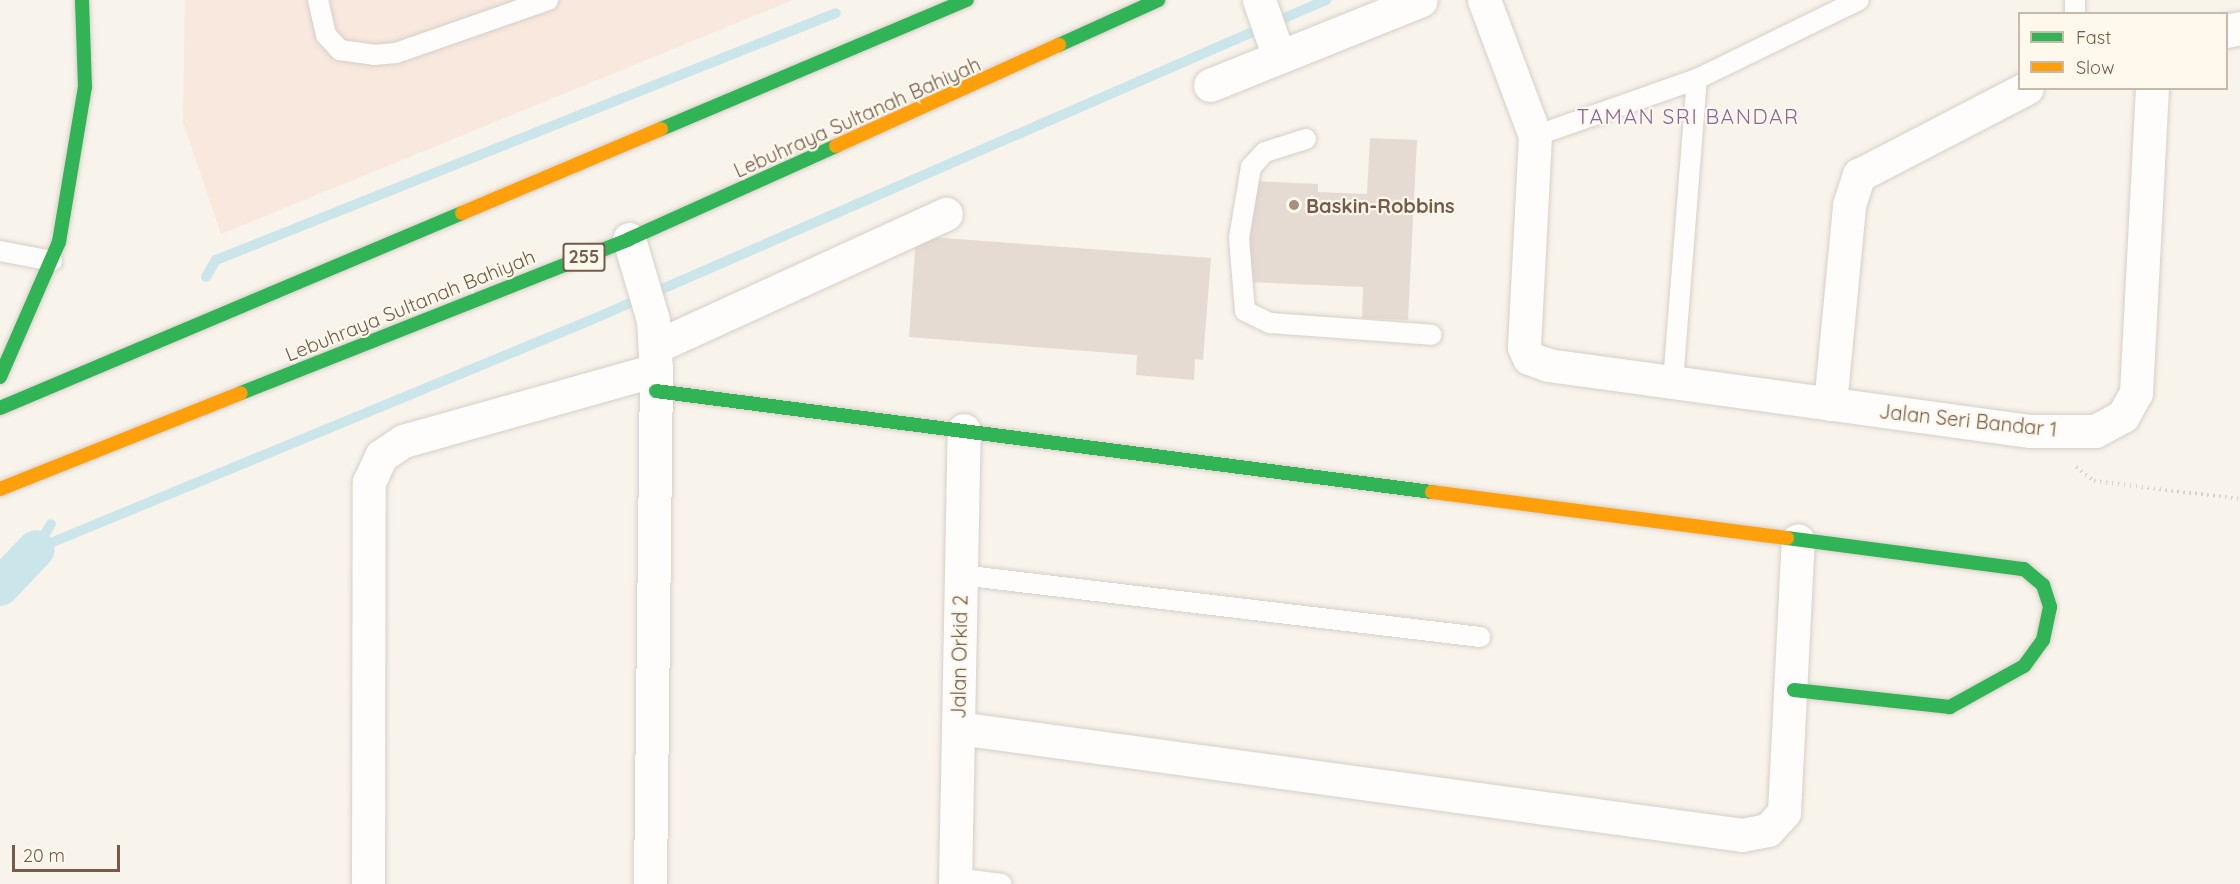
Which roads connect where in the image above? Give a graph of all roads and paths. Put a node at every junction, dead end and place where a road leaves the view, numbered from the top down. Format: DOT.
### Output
graph roads {
  1 [pos="82,0"];
  2 [pos="318,0"];
  3 [pos="548,0"];
  4 [pos="967,0"];
  5 [pos="1158,0"];
  6 [pos="1259,0"];
  7 [pos="1421,0"];
  8 [pos="1484,0"];
  9 [pos="1858,0"];
  10 [pos="922,8"];
  11 [pos="1276,49"];
  12 [pos="1697,79"];
  13 [pos="1210,85"];
  14 [pos="2023,90"];
  15 [pos="2152,90"];
  16 [pos="1535,136"];
  17 [pos="1306,139"];
  18 [pos="946,214"];
  19 [pos="629,239"];
  20 [pos="0,251"];
  21 [pos="52,261"];
  22 [pos="1432,335"];
  23 [pos="655,357"];
  24 [pos="0,377"];
  25 [pos="1673,382"];
  26 [pos="1830,404"];
  27 [pos="0,408"];
  28 [pos="964,430"];
  29 [pos="2031,431"];
  30 [pos="0,489"];
  31 [pos="2240,499"];
  32 [pos="1798,540"];
  33 [pos="961,575"];
  34 [pos="1479,638"];
  35 [pos="1794,690"];
  36 [pos="958,728"];
  37 [pos="955,881"];
  38 [pos="368,884"];
  39 [pos="650,884"];
  40 [pos="1002,884"];
  1 -- 21 [label="main road"];
  2 -- 3 [label="lane"];
  4 -- 10 [label="main road"];
  5 -- 19 [label="main road, Lebuhraya Sultanah Bahiyah / 255"];
  6 -- 11 [label="street"];
  7 -- 11 [label="street"];
  8 -- 16 [label="street"];
  9 -- 12 [label="lane"];
  10 -- 27 [label="main road"];
  11 -- 13 [label="street"];
  12 -- 16 [label="lane"];
  12 -- 25 [label="lane"];
  14 -- 26 [label="street"];
  15 -- 29 [label="street, Jalan Seri Bandar 1"];
  16 -- 25 [label="street, Jalan Seri Bandar 1"];
  17 -- 22 [label="lane"];
  18 -- 23 [label="street"];
  19 -- 23 [label="street"];
  19 -- 30 [label="main road, Lebuhraya Sultanah Bahiyah / 255"];
  20 -- 21 [label="lane"];
  21 -- 24 [label="main road"];
  23 -- 28 [label="main road"];
  23 -- 38 [label="street"];
  23 -- 39 [label="street"];
  25 -- 26 [label="street, Jalan Seri Bandar 1"];
  26 -- 29 [label="street, Jalan Seri Bandar 1"];
  28 -- 32 [label="main road"];
  28 -- 33 [label="street, Jalan Orkid 2"];
  29 -- 31 [label="path"];
  32 -- 35 [label="street"];
  32 -- 35 [label="main road"];
  33 -- 34 [label="lane"];
  33 -- 36 [label="street, Jalan Orkid 2"];
  35 -- 36 [label="street"];
  36 -- 37 [label="street, Jalan Orkid 2"];
  37 -- 40 [label="lane"];
}
